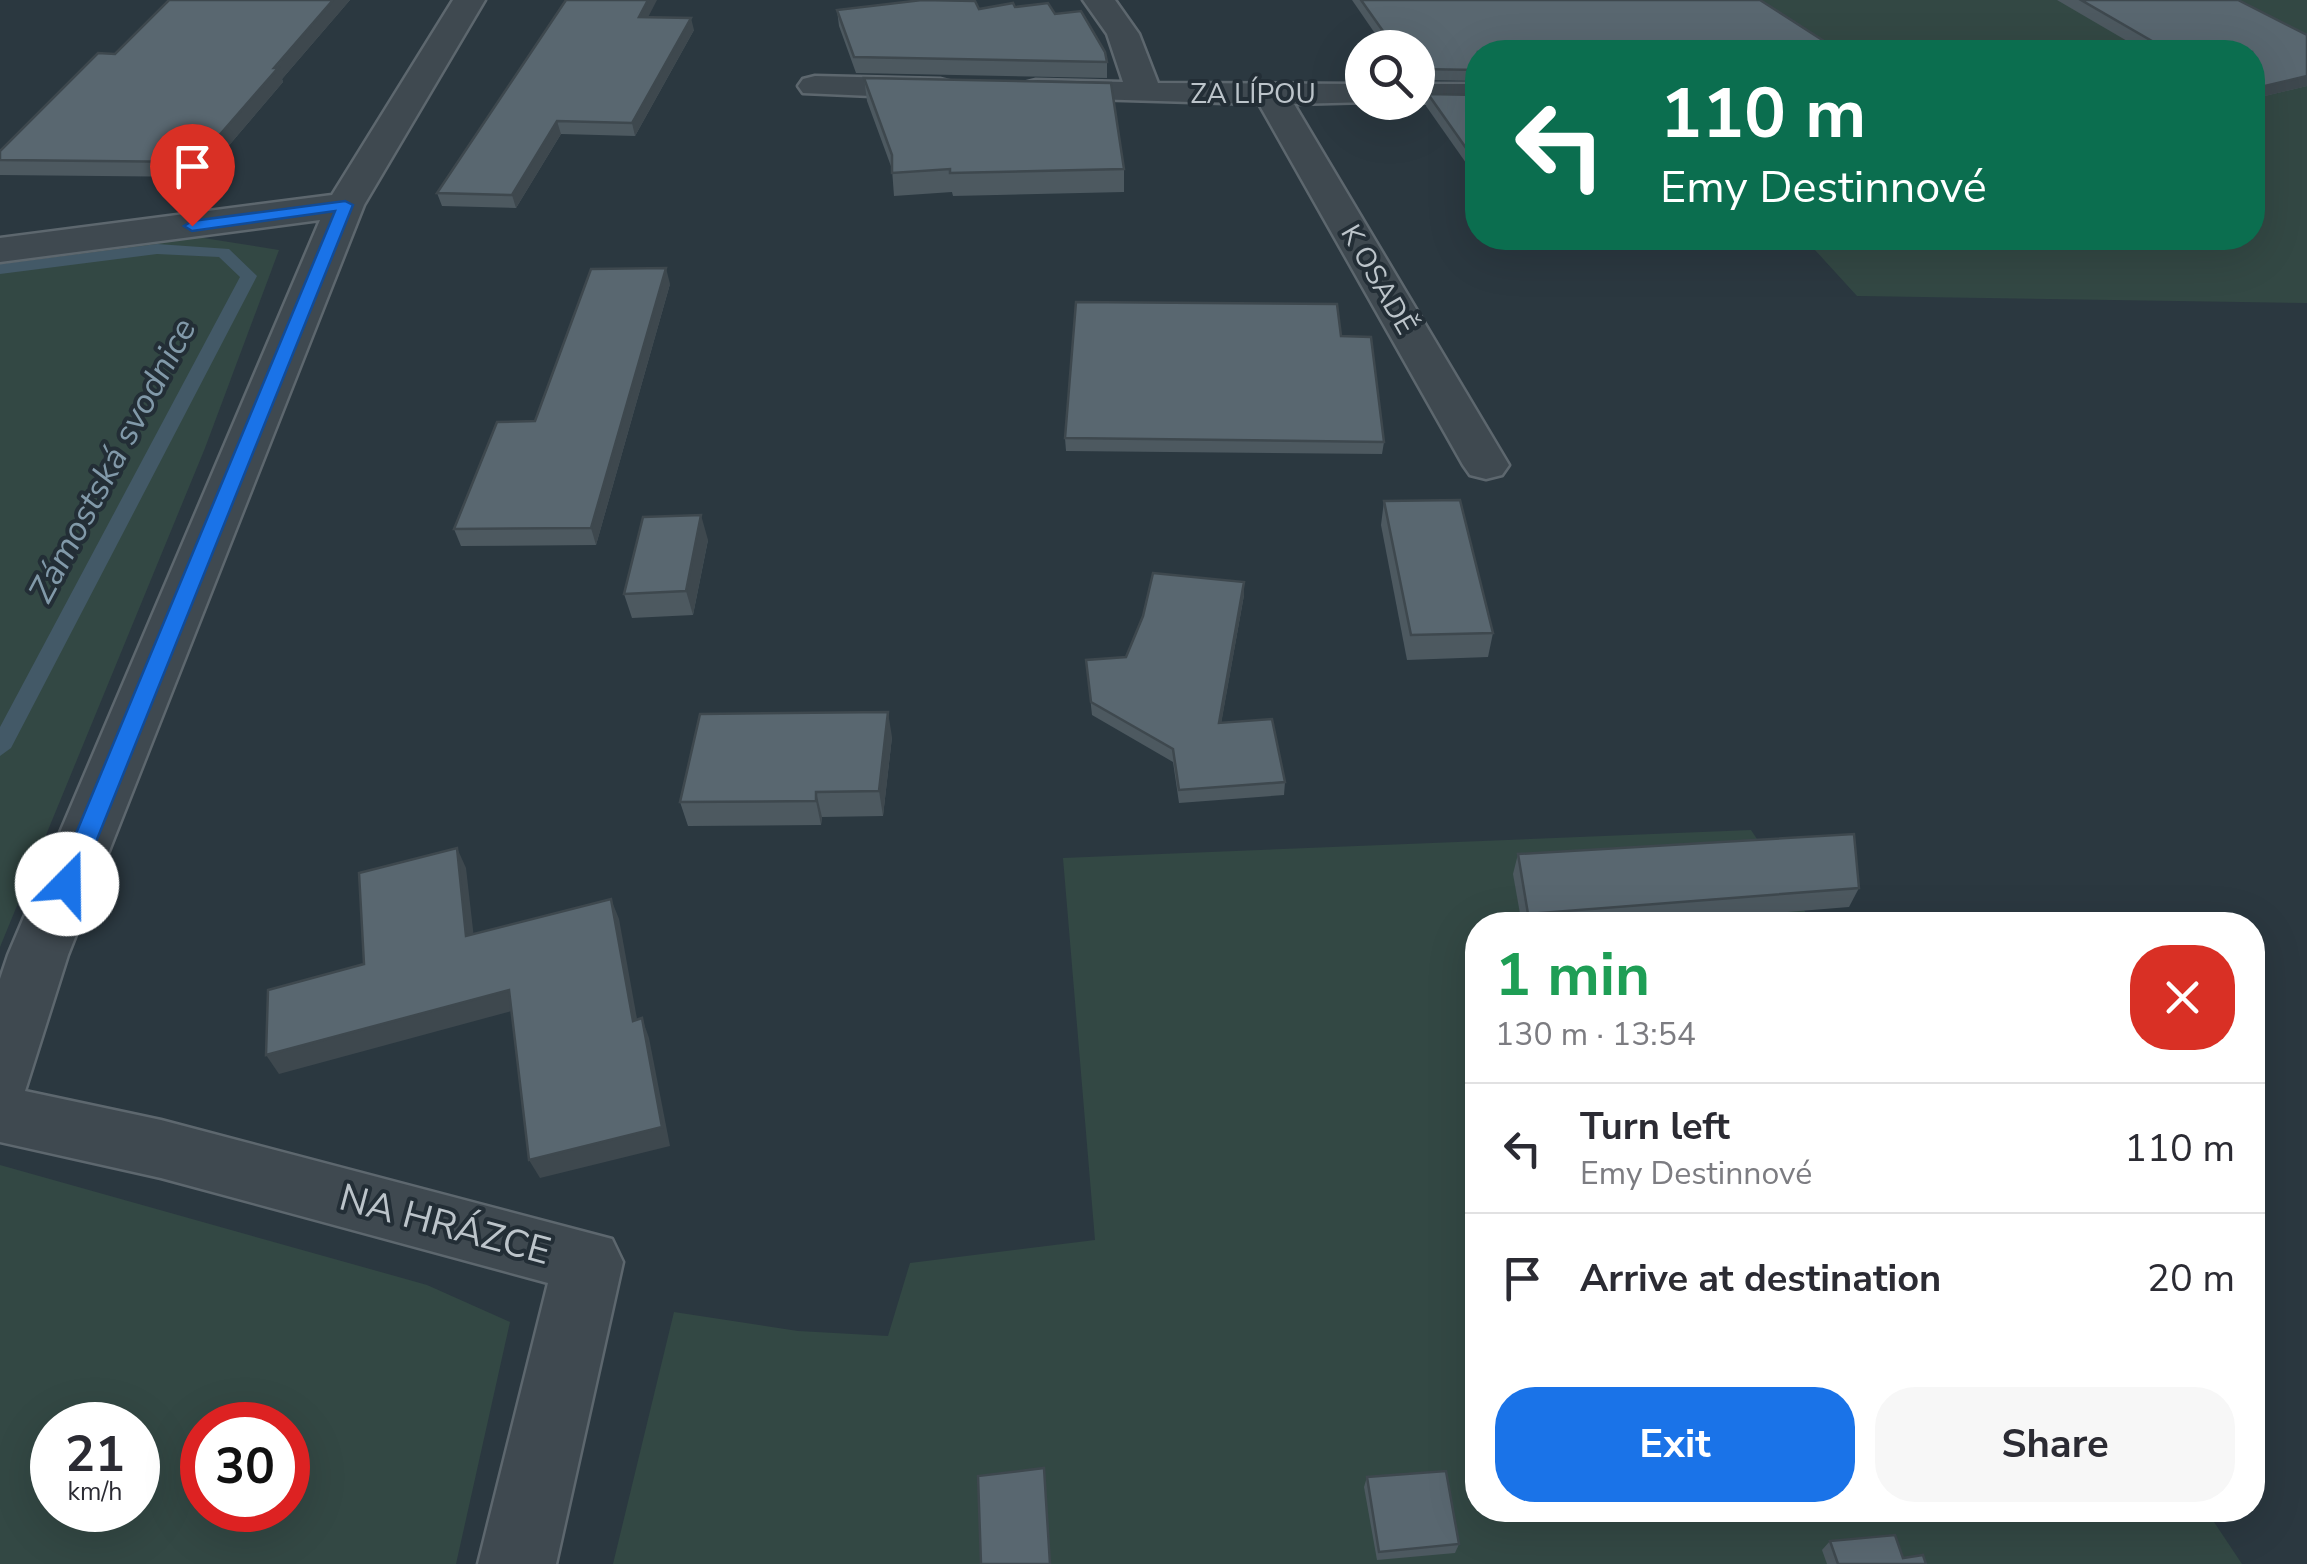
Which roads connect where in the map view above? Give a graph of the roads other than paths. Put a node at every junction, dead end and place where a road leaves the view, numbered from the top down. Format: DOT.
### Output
graph roads {
  1 [pos="469,0"];
  2 [pos="1099,0"];
  3 [pos="815,86"];
  4 [pos="970,89"];
  5 [pos="1008,90"];
  6 [pos="1144,93"];
  7 [pos="1271,94"];
  8 [pos="1345,94"];
  9 [pos="1435,94"];
  10 [pos="1465,94"];
  11 [pos="345,205"];
  12 [pos="0,250"];
  13 [pos="1486,466"];
  14 [pos="0,1076"];
  15 [pos="0,1114"];
  16 [pos="516,1564"];
  1 -- 11 [label="street"];
  2 -- 6 [label="street, ZA LÍPOU"];
  3 -- 4 [label="street"];
  5 -- 6 [label="street, ZA LÍPOU"];
  6 -- 7 [label="street, ZA LÍPOU"];
  7 -- 8 [label="street, ZA LÍPOU"];
  7 -- 13 [label="street, K OSADĚ"];
  9 -- 10 [label="street"];
  11 -- 12 [label="street"];
  11 -- 14 [label="street"];
  15 -- 16 [label="street, NA HRÁZCE"];
}
